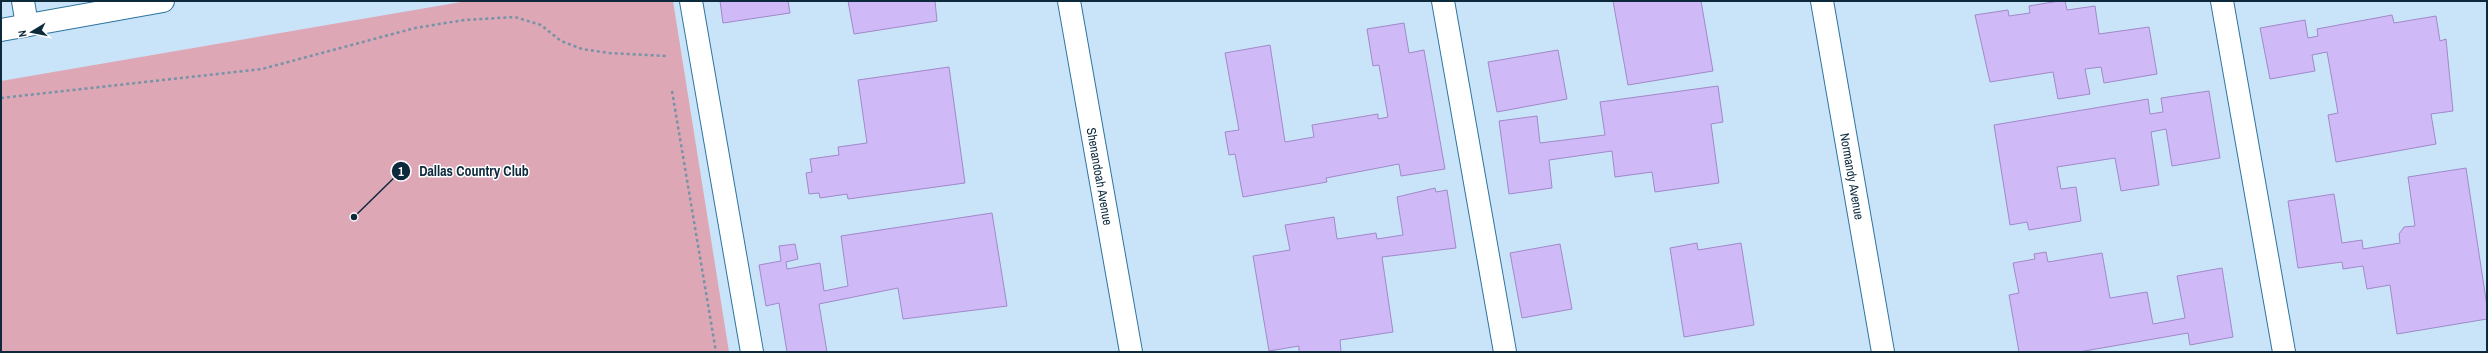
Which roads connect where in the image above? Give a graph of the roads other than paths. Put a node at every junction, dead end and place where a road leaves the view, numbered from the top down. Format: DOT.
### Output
graph roads {
  1 [pos="23,1"];
  2 [pos="163,1"];
  3 [pos="691,1"];
  4 [pos="1069,1"];
  5 [pos="1443,1"];
  6 [pos="1822,1"];
  7 [pos="2222,1"];
  8 [pos="27,25"];
  9 [pos="1,30"];
  10 [pos="752,352"];
  11 [pos="1131,352"];
  12 [pos="1505,352"];
  13 [pos="1883,352"];
  14 [pos="2284,352"];
  1 -- 8 [label="street"];
  2 -- 8 [label="street"];
  3 -- 10 [label="street"];
  4 -- 11 [label="street, Shenandoah Avenue"];
  5 -- 12 [label="street"];
  6 -- 13 [label="street, Normandy Avenue"];
  7 -- 14 [label="street"];
  8 -- 9 [label="street"];
}
